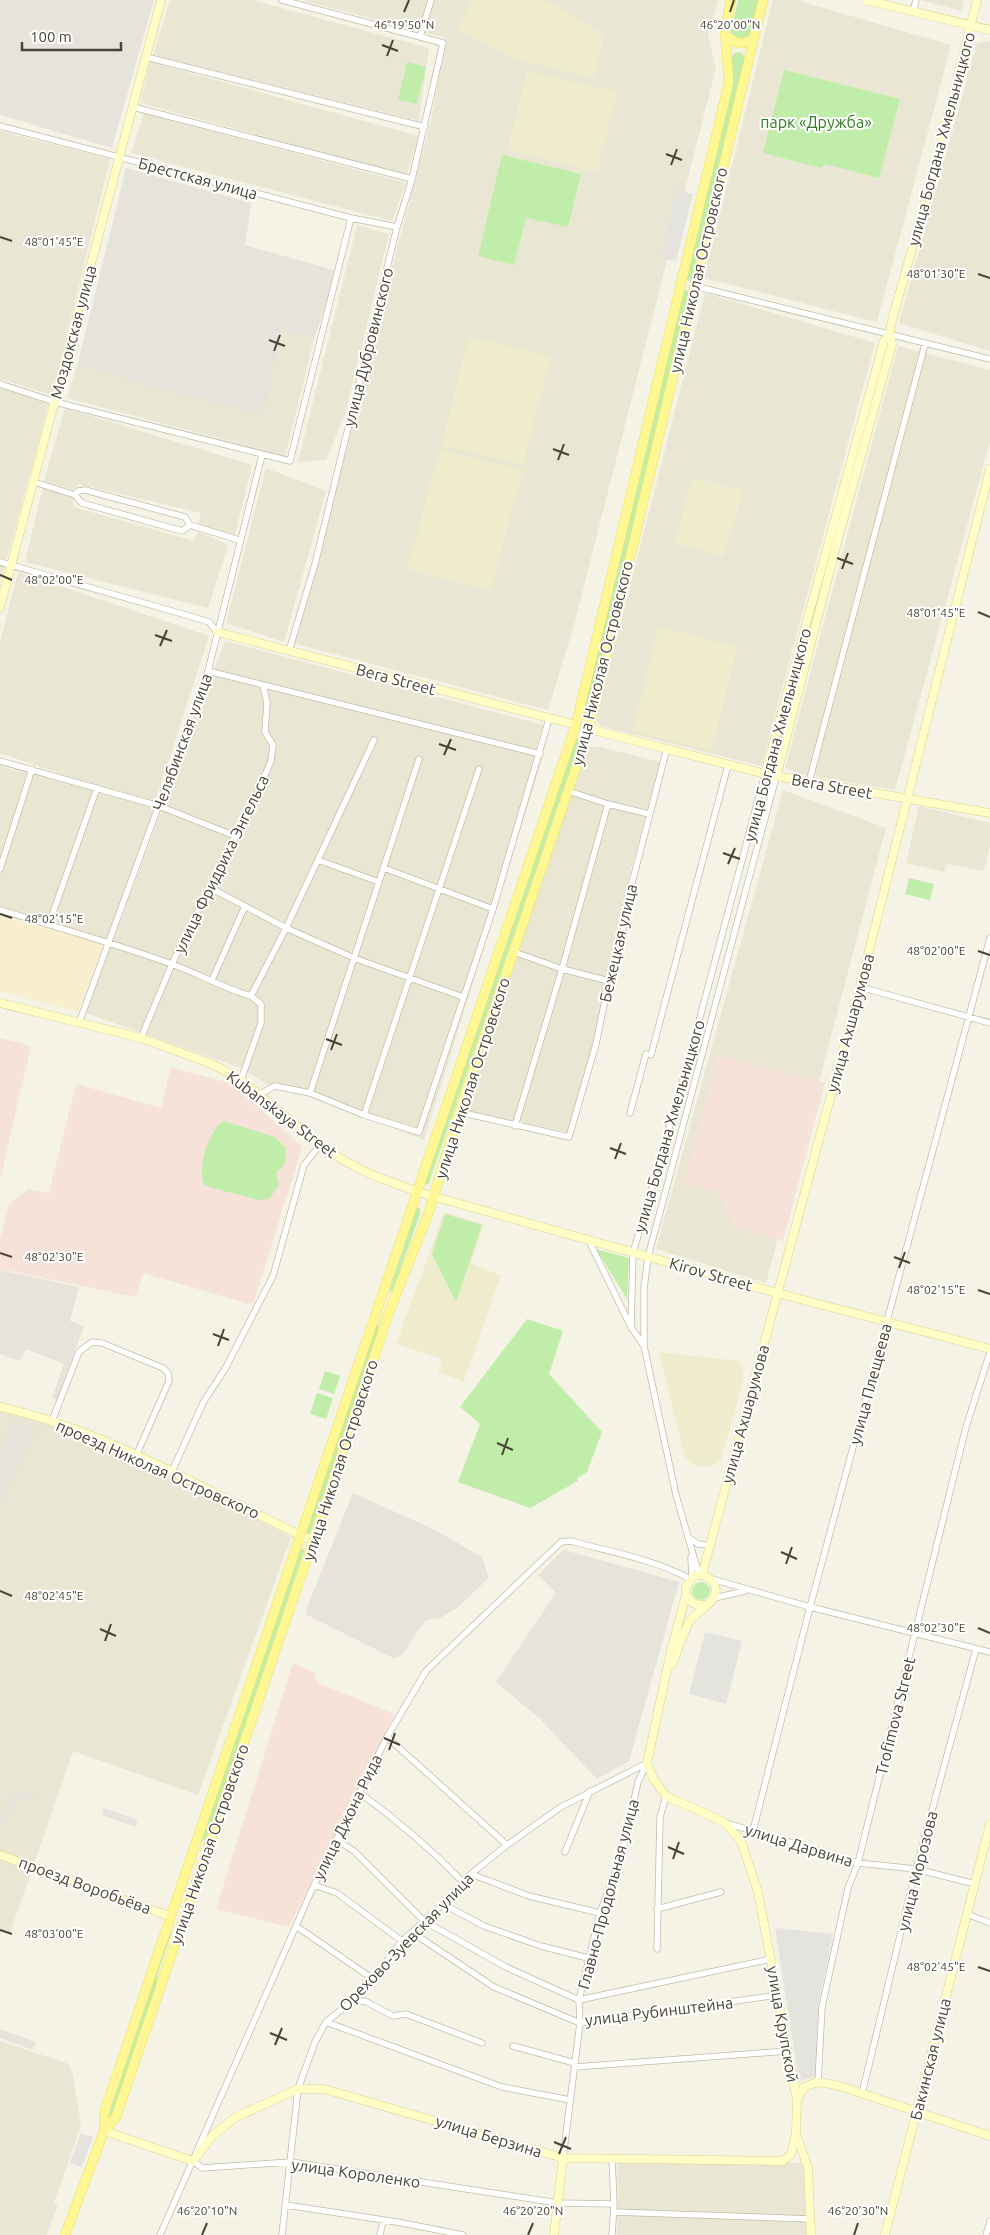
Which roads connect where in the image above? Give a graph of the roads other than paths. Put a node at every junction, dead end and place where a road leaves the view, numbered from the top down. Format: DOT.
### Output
graph roads {
  1 [pos="161,0"];
  2 [pos="282,0"];
  3 [pos="431,0"];
  4 [pos="731,0"];
  5 [pos="763,0"];
  6 [pos="866,0"];
  7 [pos="916,0"];
  8 [pos="977,0"];
  9 [pos="913,12"];
  10 [pos="971,26"];
  11 [pos="990,30"];
  12 [pos="726,36"];
  13 [pos="420,37"];
  14 [pos="752,39"];
  15 [pos="727,54"];
  16 [pos="748,54"];
  17 [pos="146,57"];
  18 [pos="133,107"];
  19 [pos="0,126"];
  20 [pos="425,126"];
  21 [pos="120,158"];
  22 [pos="412,179"];
  23 [pos="351,218"];
  24 [pos="397,227"];
  25 [pos="681,282"];
  26 [pos="694,286"];
  27 [pos="890,336"];
  28 [pos="925,344"];
  29 [pos="990,359"];
  30 [pos="0,384"];
  31 [pos="55,402"];
  32 [pos="262,455"];
  33 [pos="990,469"];
  34 [pos="34,482"];
  35 [pos="75,495"];
  36 [pos="190,525"];
  37 [pos="834,538"];
  38 [pos="239,540"];
  39 [pos="0,562"];
  40 [pos="11,566"];
  41 [pos="0,606"];
  42 [pos="217,632"];
  43 [pos="289,651"];
  44 [pos="208,671"];
  45 [pos="263,685"];
  46 [pos="549,719"];
  47 [pos="576,725"];
  48 [pos="589,729"];
  49 [pos="374,740"];
  50 [pos="667,748"];
  51 [pos="540,754"];
  52 [pos="419,759"];
  53 [pos="0,761"];
  54 [pos="728,765"];
  55 [pos="32,769"];
  56 [pos="479,769"];
  57 [pos="765,774"];
  58 [pos="776,777"];
  59 [pos="809,782"];
  60 [pos="97,788"];
  61 [pos="568,791"];
  62 [pos="907,799"];
  63 [pos="608,804"];
  64 [pos="160,806"];
  65 [pos="990,813"];
  66 [pos="649,814"];
  67 [pos="236,836"];
  68 [pos="318,860"];
  69 [pos="384,868"];
  70 [pos="0,869"];
  71 [pos="379,882"];
  72 [pos="209,887"];
  73 [pos="440,888"];
  74 [pos="245,906"];
  75 [pos="494,909"];
  76 [pos="0,910"];
  77 [pos="49,924"];
  78 [pos="286,928"];
  79 [pos="990,938"];
  80 [pos="110,942"];
  81 [pos="514,952"];
  82 [pos="354,958"];
  83 [pos="172,964"];
  84 [pos="562,969"];
  85 [pos="410,979"];
  86 [pos="212,980"];
  87 [pos="609,980"];
  88 [pos="860,987"];
  89 [pos="251,996"];
  90 [pos="464,997"];
  91 [pos="0,1003"];
  92 [pos="968,1016"];
  93 [pos="79,1023"];
  94 [pos="990,1023"];
  95 [pos="141,1038"];
  96 [pos="241,1080"];
  97 [pos="310,1093"];
  98 [pos="260,1094"];
  99 [pos="459,1112"];
  100 [pos="630,1113"];
  101 [pos="364,1115"];
  102 [pos="515,1126"];
  103 [pos="320,1145"];
  104 [pos="418,1192"];
  105 [pos="433,1196"];
  106 [pos="589,1241"];
  107 [pos="633,1253"];
  108 [pos="648,1257"];
  109 [pos="777,1293"];
  110 [pos="377,1307"];
  111 [pos="389,1312"];
  112 [pos="887,1323"];
  113 [pos="631,1326"];
  114 [pos="644,1346"];
  115 [pos="990,1351"];
  116 [pos="0,1407"];
  117 [pos="52,1420"];
  118 [pos="136,1456"];
  119 [pos="172,1471"];
  120 [pos="301,1536"];
  121 [pos="688,1537"];
  122 [pos="313,1541"];
  123 [pos="710,1545"];
  124 [pos="696,1576"];
  125 [pos="711,1579"];
  126 [pos="747,1590"];
  127 [pos="686,1595"];
  128 [pos="711,1601"];
  129 [pos="810,1607"];
  130 [pos="915,1634"];
  131 [pos="976,1649"];
  132 [pos="990,1652"];
  133 [pos="666,1678"];
  134 [pos="387,1737"];
  135 [pos="647,1763"];
  136 [pos="590,1791"];
  137 [pos="360,1792"];
  138 [pos="666,1796"];
  139 [pos="724,1822"];
  140 [pos="990,1824"];
  141 [pos="753,1831"];
  142 [pos="337,1840"];
  143 [pos="506,1845"];
  144 [pos="565,1852"];
  145 [pos="0,1855"];
  146 [pos="191,1857"];
  147 [pos="204,1862"];
  148 [pos="858,1863"];
  149 [pos="916,1869"];
  150 [pos="471,1874"];
  151 [pos="463,1882"];
  152 [pos="975,1884"];
  153 [pos="314,1885"];
  154 [pos="721,1892"];
  155 [pos="443,1904"];
  156 [pos="657,1909"];
  157 [pos="600,1912"];
  158 [pos="967,1914"];
  159 [pos="169,1916"];
  160 [pos="183,1921"];
  161 [pos="424,1921"];
  162 [pos="990,1922"];
  163 [pos="296,1926"];
  164 [pos="413,1933"];
  165 [pos="402,1941"];
  166 [pos="657,1949"];
  167 [pos="588,1958"];
  168 [pos="771,1959"];
  169 [pos="373,1979"];
  170 [pos="778,1995"];
  171 [pos="579,2000"];
  172 [pos="351,2002"];
  173 [pos="326,2022"];
  174 [pos="580,2023"];
  175 [pos="482,2043"];
  176 [pos="512,2046"];
  177 [pos="788,2051"];
  178 [pos="575,2065"];
  179 [pos="818,2082"];
  180 [pos="298,2089"];
  181 [pos="862,2094"];
  182 [pos="570,2100"];
  183 [pos="797,2100"];
  184 [pos="917,2111"];
  185 [pos="104,2131"];
  186 [pos="796,2134"];
  187 [pos="990,2136"];
  188 [pos="563,2158"];
  189 [pos="612,2158"];
  190 [pos="193,2161"];
  191 [pos="291,2162"];
  192 [pos="558,2203"];
  193 [pos="614,2204"];
  194 [pos="286,2205"];
  195 [pos="614,2212"];
  196 [pos="810,2219"];
  197 [pos="383,2220"];
  198 [pos="990,2220"];
  199 [pos="66,2235"];
  200 [pos="160,2235"];
  201 [pos="282,2235"];
  202 [pos="380,2235"];
  203 [pos="463,2235"];
  204 [pos="554,2235"];
  205 [pos="612,2235"];
  206 [pos="811,2235"];
  207 [pos="885,2235"];
  208 [pos="986,2235"];
  1 -- 17 [label="main road, Моздокская улица"];
  2 -- 13 [label="street"];
  3 -- 13 [label="street"];
  4 -- 12 [label="main road, улица Николая Островского"];
  5 -- 14 [label="main road, улица Николая Островского"];
  6 -- 9 [label="main road"];
  7 -- 9 [label="street"];
  8 -- 10 [label="main road, улица Богдана Хмельницкого"];
  9 -- 10 [label="main road"];
  10 -- 11 [label="main road"];
  10 -- 27 [label="main road, улица Богдана Хмельницкого"];
  12 -- 14 [label="main road"];
  12 -- 15 [label="main road, улица Николая Островского"];
  13 -- 20 [label="street, улица Дубровинского"];
  14 -- 16 [label="main road, улица Николая Островского"];
  15 -- 16 [label="main road"];
  15 -- 25 [label="main road, улица Николая Островского"];
  16 -- 26 [label="main road, улица Николая Островского"];
  17 -- 18 [label="main road, Моздокская улица"];
  17 -- 20 [label="street"];
  18 -- 21 [label="main road, Моздокская улица"];
  18 -- 22 [label="street"];
  19 -- 21 [label="street, Брестская улица"];
  20 -- 22 [label="street, улица Дубровинского"];
  21 -- 23 [label="street, Брестская улица"];
  21 -- 31 [label="main road, Моздокская улица"];
  22 -- 24 [label="street, улица Дубровинского"];
  23 -- 24 [label="street, Брестская улица"];
  23 -- 32 [label="street"];
  24 -- 43 [label="street, улица Дубровинского"];
  25 -- 26 [label="main road"];
  25 -- 47 [label="main road, улица Николая Островского"];
  26 -- 27 [label="street"];
  26 -- 48 [label="main road, улица Николая Островского"];
  27 -- 28 [label="street"];
  27 -- 37 [label="main road, улица Богдана Хмельницкого"];
  28 -- 29 [label="street"];
  28 -- 59 [label="street"];
  30 -- 31 [label="street"];
  31 -- 32 [label="street"];
  31 -- 34 [label="main road, Моздокская улица"];
  32 -- 38 [label="street, Челябинская улица"];
  33 -- 62 [label="main road, улица Ахшарумова"];
  34 -- 35 [label="street"];
  34 -- 40 [label="main road, Моздокская улица"];
  35 -- 36 [label="street"];
  35 -- 36 [label="street"];
  36 -- 38 [label="street"];
  37 -- 57 [label="main road, улица Богдана Хмельницкого"];
  37 -- 58 [label="main road, улица Богдана Хмельницкого"];
  38 -- 42 [label="street, Челябинская улица"];
  39 -- 40 [label="street"];
  40 -- 41 [label="main road, Моздокская улица"];
  40 -- 42 [label="street"];
  42 -- 43 [label="main road, Bera Street"];
  42 -- 44 [label="street, Челябинская улица"];
  43 -- 46 [label="main road, Bera Street"];
  44 -- 45 [label="street"];
  44 -- 64 [label="street, Челябинская улица"];
  45 -- 51 [label="street"];
  45 -- 67 [label="street, улица Фридриха Энгельса"];
  46 -- 47 [label="main road, Bera Street"];
  46 -- 51 [label="street"];
  47 -- 48 [label="main road"];
  47 -- 104 [label="main road, улица Николая Островского"];
  48 -- 50 [label="main road, Bera Street"];
  48 -- 61 [label="main road, улица Николая Островского"];
  49 -- 68 [label="street"];
  50 -- 54 [label="main road, Bera Street"];
  50 -- 66 [label="street, Бежецкая улица"];
  51 -- 75 [label="street"];
  52 -- 69 [label="street"];
  53 -- 55 [label="street"];
  54 -- 57 [label="main road, Bera Street"];
  54 -- 100 [label="street"];
  55 -- 60 [label="street"];
  55 -- 70 [label="street"];
  56 -- 73 [label="street"];
  57 -- 58 [label="main road, Bera Street"];
  57 -- 107 [label="street, улица Богдана Хмельницкого"];
  58 -- 59 [label="main road, Bera Street"];
  58 -- 108 [label="street, улица Богдана Хмельницкого"];
  59 -- 62 [label="main road, Bera Street"];
  60 -- 64 [label="street"];
  60 -- 77 [label="street"];
  61 -- 63 [label="street"];
  61 -- 81 [label="main road, улица Николая Островского"];
  62 -- 65 [label="main road, Bera Street"];
  62 -- 88 [label="main road, улица Ахшарумова"];
  63 -- 66 [label="street"];
  63 -- 84 [label="street"];
  64 -- 67 [label="street"];
  64 -- 80 [label="street, Челябинская улица"];
  66 -- 87 [label="street, Бежецкая улица"];
  67 -- 72 [label="street, улица Фридриха Энгельса"];
  68 -- 71 [label="street"];
  68 -- 78 [label="street"];
  69 -- 71 [label="street"];
  69 -- 73 [label="street"];
  71 -- 82 [label="street"];
  72 -- 74 [label="street"];
  72 -- 83 [label="street, улица Фридриха Энгельса"];
  73 -- 75 [label="street"];
  73 -- 85 [label="street"];
  74 -- 78 [label="street"];
  74 -- 86 [label="street"];
  75 -- 90 [label="street"];
  76 -- 77 [label="street"];
  77 -- 80 [label="street"];
  78 -- 82 [label="street"];
  78 -- 89 [label="street"];
  79 -- 92 [label="street, улица Плещеева"];
  80 -- 83 [label="street"];
  80 -- 93 [label="street, Челябинская улица"];
  81 -- 84 [label="street"];
  81 -- 99 [label="main road, улица Николая Островского"];
  82 -- 85 [label="street"];
  82 -- 97 [label="street"];
  83 -- 86 [label="street"];
  83 -- 95 [label="street, улица Фридриха Энгельса"];
  84 -- 87 [label="street"];
  84 -- 102 [label="street"];
  85 -- 90 [label="street"];
  85 -- 101 [label="street"];
  86 -- 89 [label="street"];
  87 -- 102 [label="street, Бежецкая улица"];
  88 -- 92 [label="street"];
  88 -- 109 [label="main road, улица Ахшарумова"];
  89 -- 96 [label="street"];
  90 -- 101 [label="street"];
  91 -- 93 [label="main road, Kubanskaya Street"];
  92 -- 94 [label="street"];
  92 -- 112 [label="street, улица Плещеева"];
  93 -- 95 [label="main road, Kubanskaya Street"];
  95 -- 96 [label="main road, Kubanskaya Street"];
  96 -- 98 [label="main road, Kubanskaya Street"];
  97 -- 98 [label="street"];
  97 -- 101 [label="street"];
  98 -- 103 [label="main road, Kubanskaya Street"];
  99 -- 102 [label="street"];
  99 -- 105 [label="main road, улица Николая Островского"];
  103 -- 104 [label="main road, Kubanskaya Street"];
  103 -- 119 [label="street"];
  104 -- 105 [label="main road, Kubanskaya Street"];
  104 -- 110 [label="main road, улица Николая Островского"];
  105 -- 106 [label="main road, Kirov Street"];
  105 -- 111 [label="main road, улица Николая Островского"];
  106 -- 107 [label="main road, Kirov Street"];
  106 -- 113 [label="street"];
  107 -- 108 [label="main road, Kirov Street"];
  107 -- 113 [label="street, улица Богдана Хмельницкого"];
  108 -- 109 [label="main road, Kirov Street"];
  108 -- 114 [label="street, улица Богдана Хмельницкого"];
  109 -- 112 [label="main road, Kirov Street"];
  109 -- 123 [label="main road, улица Ахшарумова"];
  110 -- 111 [label="main road"];
  110 -- 120 [label="main road, улица Николая Островского"];
  111 -- 122 [label="main road, улица Николая Островского"];
  112 -- 115 [label="main road, Kirov Street"];
  112 -- 129 [label="street, улица Плещеева"];
  113 -- 114 [label="street"];
  114 -- 121 [label="street"];
  115 -- 130 [label="street, Trofimova Street"];
  116 -- 117 [label="main road, проезд Николая Островского"];
  117 -- 118 [label="main road, проезд Николая Островского"];
  117 -- 118 [label="street"];
  118 -- 119 [label="main road, проезд Николая Островского"];
  119 -- 120 [label="main road, проезд Николая Островского"];
  120 -- 122 [label="main road, проезд Николая Островского"];
  120 -- 146 [label="main road, улица Николая Островского"];
  121 -- 123 [label="street"];
  121 -- 124 [label="street"];
  122 -- 147 [label="main road, улица Николая Островского"];
  123 -- 124 [label="main road, улица Ахшарумова"];
  124 -- 125 [label="main road"];
  124 -- 127 [label="main road"];
  124 -- 134 [label="street, улица Джона Рида"];
  125 -- 126 [label="street"];
  125 -- 128 [label="main road"];
  126 -- 128 [label="street"];
  126 -- 129 [label="street"];
  127 -- 128 [label="main road"];
  127 -- 133 [label="main road"];
  128 -- 133 [label="main road"];
  129 -- 130 [label="street"];
  129 -- 141 [label="street, улица Плещеева"];
  130 -- 131 [label="street"];
  130 -- 148 [label="street, Trofimova Street"];
  131 -- 132 [label="street"];
  131 -- 149 [label="street, улица Морозова"];
  133 -- 135 [label="main road"];
  134 -- 137 [label="street, улица Джона Рида"];
  134 -- 143 [label="street"];
  135 -- 136 [label="street, Орехово-Зуевская улица"];
  135 -- 138 [label="main road"];
  135 -- 157 [label="street, Главно-Продольная улица"];
  136 -- 143 [label="street, Орехово-Зуевская улица"];
  136 -- 144 [label="street"];
  137 -- 142 [label="street, улица Джона Рида"];
  137 -- 151 [label="street"];
  138 -- 139 [label="main road, улица Дарвина"];
  138 -- 156 [label="street"];
  139 -- 141 [label="street, улица Дарвина"];
  139 -- 168 [label="main road, улица Крупской"];
  140 -- 152 [label="main road, Бакинская улица"];
  141 -- 148 [label="street, улица Дарвина"];
  142 -- 153 [label="street, улица Джона Рида"];
  142 -- 161 [label="street"];
  143 -- 150 [label="street, Орехово-Зуевская улица"];
  145 -- 159 [label="main road, проезд Воробьёва"];
  146 -- 147 [label="main road"];
  146 -- 159 [label="main road, улица Николая Островского"];
  147 -- 160 [label="main road, улица Николая Островского"];
  148 -- 149 [label="street, улица Дарвина"];
  148 -- 179 [label="street, Trofimova Street"];
  149 -- 152 [label="street, улица Дарвина"];
  149 -- 181 [label="street, улица Морозова"];
  150 -- 151 [label="street, Орехово-Зуевская улица"];
  150 -- 157 [label="street"];
  151 -- 155 [label="street, Орехово-Зуевская улица"];
  152 -- 158 [label="main road, Бакинская улица"];
  153 -- 163 [label="street, улица Джона Рида"];
  153 -- 165 [label="street"];
  154 -- 156 [label="street"];
  155 -- 161 [label="street, Орехово-Зуевская улица"];
  155 -- 167 [label="street"];
  156 -- 166 [label="street"];
  157 -- 167 [label="street, Главно-Продольная улица"];
  158 -- 162 [label="street"];
  158 -- 184 [label="main road, Бакинская улица"];
  159 -- 160 [label="main road"];
  159 -- 185 [label="main road, улица Николая Островского"];
  160 -- 185 [label="main road, улица Николая Островского"];
  161 -- 164 [label="street, Орехово-Зуевская улица"];
  161 -- 171 [label="street"];
  163 -- 169 [label="street"];
  163 -- 190 [label="street, улица Джона Рида"];
  164 -- 165 [label="street, Орехово-Зуевская улица"];
  164 -- 174 [label="street, улица Рубинштейна"];
  165 -- 169 [label="street, Орехово-Зуевская улица"];
  167 -- 171 [label="street, Главно-Продольная улица"];
  168 -- 170 [label="main road, улица Крупской"];
  168 -- 171 [label="street"];
  169 -- 172 [label="street, Орехово-Зуевская улица"];
  170 -- 174 [label="street, улица Рубинштейна"];
  170 -- 177 [label="main road, улица Крупской"];
  171 -- 174 [label="street, Главно-Продольная улица"];
  172 -- 173 [label="street, Орехово-Зуевская улица"];
  172 -- 175 [label="street"];
  173 -- 180 [label="street, Орехово-Зуевская улица"];
  173 -- 182 [label="street"];
  174 -- 178 [label="street, Главно-Продольная улица"];
  176 -- 178 [label="street"];
  177 -- 178 [label="street"];
  177 -- 183 [label="main road, улица Крупской"];
  178 -- 182 [label="street, Главно-Продольная улица"];
  179 -- 181 [label="main road"];
  179 -- 183 [label="main road"];
  180 -- 188 [label="main road, улица Берзина"];
  180 -- 190 [label="main road, улица Берзина"];
  180 -- 191 [label="street, Орехово-Зуевская улица"];
  181 -- 184 [label="main road"];
  182 -- 188 [label="street, Главно-Продольная улица"];
  183 -- 186 [label="main road, улица Крупской"];
  184 -- 187 [label="main road"];
  184 -- 207 [label="main road, Бакинская улица"];
  185 -- 190 [label="main road, улица Короленко"];
  185 -- 199 [label="main road, улица Николая Островского"];
  186 -- 189 [label="main road, улица Берзина"];
  186 -- 196 [label="main road, улица Крупской"];
  188 -- 189 [label="main road, улица Берзина"];
  188 -- 192 [label="main road, Главно-Продольная улица"];
  189 -- 193 [label="street"];
  190 -- 191 [label="street, улица Короленко"];
  190 -- 200 [label="street, улица Джона Рида"];
  191 -- 192 [label="street, улица Короленко"];
  191 -- 194 [label="street, Орехово-Зуевская улица"];
  192 -- 193 [label="street, улица Короленко"];
  192 -- 204 [label="main road, Главно-Продольная улица"];
  193 -- 195 [label="street"];
  194 -- 197 [label="street"];
  194 -- 201 [label="street, Орехово-Зуевская улица"];
  195 -- 196 [label="street"];
  195 -- 205 [label="street"];
  196 -- 206 [label="main road, улица Крупской"];
  197 -- 202 [label="street"];
  197 -- 203 [label="street"];
  198 -- 208 [label="street"];
}
